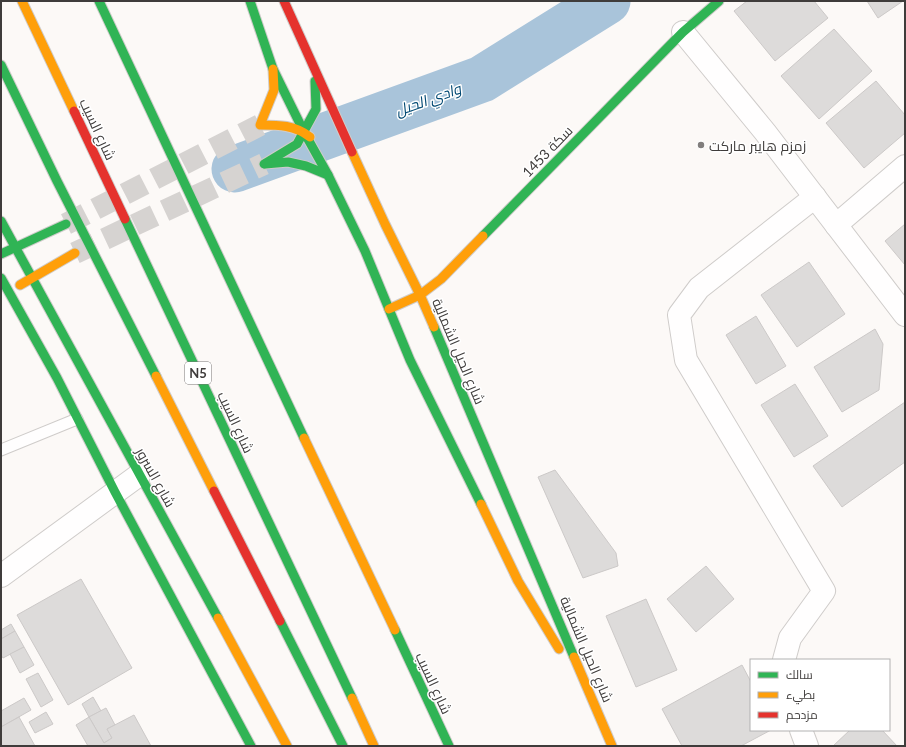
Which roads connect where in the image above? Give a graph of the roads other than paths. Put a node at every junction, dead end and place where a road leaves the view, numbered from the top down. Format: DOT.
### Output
graph roads {
  1 [pos="22,1"];
  2 [pos="99,1"];
  3 [pos="250,1"];
  4 [pos="284,1"];
  5 [pos="719,1"];
  6 [pos="684,32"];
  7 [pos="1,65"];
  8 [pos="273,69"];
  9 [pos="315,72"];
  10 [pos="304,132"];
  11 [pos="328,153"];
  12 [pos="905,166"];
  13 [pos="328,175"];
  14 [pos="815,198"];
  15 [pos="366,202"];
  16 [pos="1,221"];
  17 [pos="66,224"];
  18 [pos="385,224"];
  19 [pos="836,225"];
  20 [pos="15,247"];
  21 [pos="74,253"];
  22 [pos="1,254"];
  23 [pos="1,278"];
  24 [pos="33,278"];
  25 [pos="9,292"];
  26 [pos="420,295"];
  27 [pos="389,309"];
  28 [pos="905,315"];
  29 [pos="77,419"];
  30 [pos="1,450"];
  31 [pos="139,475"];
  32 [pos="115,492"];
  33 [pos="1,576"];
  34 [pos="784,659"];
  35 [pos="600,716"];
  36 [pos="801,731"];
  37 [pos="251,746"];
  38 [pos="287,746"];
  39 [pos="343,746"];
  40 [pos="374,746"];
  41 [pos="449,746"];
  42 [pos="612,746"];
  43 [pos="807,746"];
  1 -- 40 [label="main road, شارع السيب / N5"];
  2 -- 41 [label="main road, شارع السيب"];
  3 -- 8 [label="main road"];
  4 -- 9 [label="main road, شارع الحيل الشمالية"];
  5 -- 6 [label="main road, سكة 1453"];
  6 -- 14 [label="street"];
  6 -- 26 [label="main road, سكة 1453"];
  7 -- 39 [label="main road"];
  8 -- 10 [label="main road, شارع الحيل الشمالية"];
  8 -- 10 [label="main road"];
  9 -- 10 [label="main road"];
  9 -- 18 [label="main road, شارع الحيل الشمالية"];
  10 -- 11 [label="main road"];
  10 -- 13 [label="main road, شارع الحيل الشمالية"];
  10 -- 13 [label="main road"];
  12 -- 19 [label="street"];
  13 -- 27 [label="main road, شارع الحيل الشمالية"];
  14 -- 19 [label="street"];
  14 -- 34 [label="street"];
  15 -- 18 [label="main road"];
  16 -- 20 [label="main road, شارع السرور"];
  17 -- 20 [label="main road"];
  18 -- 26 [label="main road, شارع الحيل الشمالية"];
  19 -- 28 [label="street"];
  20 -- 22 [label="main road"];
  20 -- 24 [label="main road, شارع السرور"];
  21 -- 24 [label="main road"];
  23 -- 25 [label="main road"];
  24 -- 25 [label="main road"];
  24 -- 31 [label="main road, شارع السرور"];
  25 -- 29 [label="main road"];
  26 -- 27 [label="main road, سكة 1453"];
  26 -- 35 [label="main road, شارع الحيل الشمالية"];
  27 -- 35 [label="main road, شارع الحيل الشمالية"];
  29 -- 30 [label="lane"];
  29 -- 32 [label="main road"];
  31 -- 32 [label="street"];
  31 -- 38 [label="main road, شارع السرور"];
  32 -- 33 [label="street"];
  32 -- 37 [label="main road"];
  35 -- 42 [label="main road, شارع الحيل الشمالية"];
  36 -- 43 [label="street"];
}
